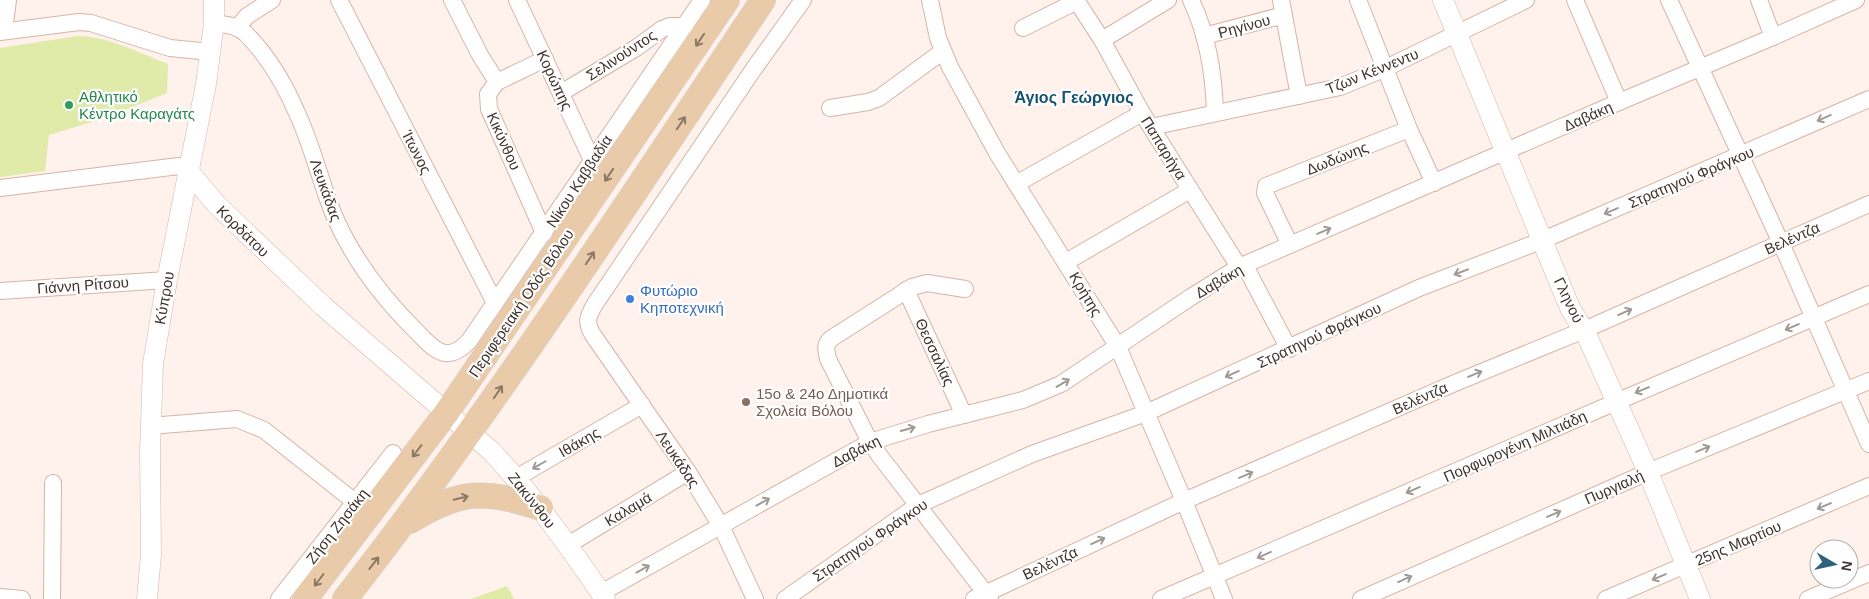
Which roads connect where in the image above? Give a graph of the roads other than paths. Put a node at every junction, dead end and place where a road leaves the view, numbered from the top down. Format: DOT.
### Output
graph roads {
  1 [pos="8,0"];
  2 [pos="214,0"];
  3 [pos="272,0"];
  4 [pos="338,0"];
  5 [pos="452,0"];
  6 [pos="702,0"];
  7 [pos="727,0"];
  8 [pos="763,0"];
  9 [pos="803,0"];
  10 [pos="930,0"];
  11 [pos="1076,0"];
  12 [pos="1168,0"];
  13 [pos="1191,0"];
  14 [pos="1358,0"];
  15 [pos="1443,0"];
  16 [pos="1526,0"];
  17 [pos="1575,0"];
  18 [pos="1669,0"];
  19 [pos="1759,0"];
  20 [pos="1856,0"];
  21 [pos="522,2"];
  22 [pos="1282,8"];
  23 [pos="214,23"];
  24 [pos="685,26"];
  25 [pos="237,28"];
  26 [pos="1022,28"];
  27 [pos="2,32"];
  28 [pos="1457,34"];
  29 [pos="1204,36"];
  30 [pos="1773,37"];
  31 [pos="1102,40"];
  32 [pos="943,51"];
  33 [pos="211,52"];
  34 [pos="545,59"];
  35 [pos="1386,68"];
  36 [pos="1700,68"];
  37 [pos="497,82"];
  38 [pos="561,93"];
  39 [pos="1299,96"];
  40 [pos="1869,99"];
  41 [pos="1619,102"];
  42 [pos="830,108"];
  43 [pos="1142,113"];
  44 [pos="1216,113"];
  45 [pos="1151,127"];
  46 [pos="1409,129"];
  47 [pos="1506,152"];
  48 [pos="1740,156"];
  49 [pos="592,160"];
  50 [pos="189,172"];
  51 [pos="1434,183"];
  52 [pos="1016,184"];
  53 [pos="0,188"];
  54 [pos="1190,190"];
  55 [pos="1869,204"];
  56 [pos="544,233"];
  57 [pos="1543,240"];
  58 [pos="1781,243"];
  59 [pos="1290,245"];
  60 [pos="1066,262"];
  61 [pos="1242,267"];
  62 [pos="167,280"];
  63 [pos="965,289"];
  64 [pos="906,290"];
  65 [pos="0,291"];
  66 [pos="1869,294"];
  67 [pos="495,303"];
  68 [pos="1813,318"];
  69 [pos="1584,330"];
  70 [pos="1118,348"];
  71 [pos="1289,349"];
  72 [pos="449,354"];
  73 [pos="1869,381"];
  74 [pos="1846,391"];
  75 [pos="1616,402"];
  76 [pos="642,405"];
  77 [pos="446,412"];
  78 [pos="1146,413"];
  79 [pos="964,415"];
  80 [pos="150,426"];
  81 [pos="471,432"];
  82 [pos="870,442"];
  83 [pos="1869,444"];
  84 [pos="393,454"];
  85 [pos="688,472"];
  86 [pos="1648,472"];
  87 [pos="516,478"];
  88 [pos="53,484"];
  89 [pos="1869,486"];
  90 [pos="1184,501"];
  91 [pos="355,502"];
  92 [pos="918,505"];
  93 [pos="540,508"];
  94 [pos="402,526"];
  95 [pos="721,526"];
  96 [pos="568,545"];
  97 [pos="1686,565"];
  98 [pos="1869,572"];
  99 [pos="1216,576"];
  100 [pos="603,596"];
  101 [pos="0,597"];
  102 [pos="983,597"];
  103 [pos="1816,597"];
  104 [pos="22,599"];
  105 [pos="52,599"];
  106 [pos="147,599"];
  107 [pos="279,599"];
  108 [pos="305,599"];
  109 [pos="345,599"];
  110 [pos="755,599"];
  111 [pos="785,599"];
  112 [pos="1161,599"];
  113 [pos="1224,599"];
  114 [pos="1361,599"];
  115 [pos="1606,599"];
  116 [pos="1700,599"];
  1 -- 27 [label="street"];
  2 -- 23 [label="street, Κύπρου"];
  3 -- 25 [label="street"];
  4 -- 67 [label="street, Ίτωνος"];
  5 -- 37 [label="street"];
  6 -- 24 [label="street, Νίκου Καββαδία"];
  7 -- 77 [label="main road, Περιφερειακή Οδός Βόλου, one-way"];
  81 -- 8 [label="main road, Περιφερειακή Οδός Βόλου, one-way"];
  9 -- 76 [label="street, Λευκάδας"];
  10 -- 32 [label="street, Κρήτης"];
  11 -- 26 [label="street"];
  11 -- 31 [label="street, Παπαρήγα"];
  12 -- 31 [label="street"];
  13 -- 29 [label="street"];
  14 -- 35 [label="street"];
  15 -- 28 [label="street, Γληνού"];
  16 -- 28 [label="street, Τζων Κέννεντυ"];
  17 -- 41 [label="street"];
  18 -- 36 [label="street"];
  19 -- 30 [label="street"];
  20 -- 30 [label="street, Δαβάκη"];
  21 -- 34 [label="street, Κορώπης"];
  22 -- 29 [label="street, Ρηγίνου"];
  22 -- 39 [label="street"];
  23 -- 25 [label="street"];
  23 -- 33 [label="street, Κύπρου"];
  24 -- 38 [label="street, Σελινούντος"];
  24 -- 49 [label="street, Νίκου Καββαδία"];
  25 -- 72 [label="street, Λευκάδας"];
  27 -- 33 [label="street"];
  28 -- 35 [label="street, Τζων Κέννεντυ"];
  28 -- 47 [label="street, Γληνού"];
  29 -- 44 [label="street"];
  30 -- 36 [label="street, Δαβάκη"];
  31 -- 43 [label="street, Παπαρήγα"];
  32 -- 42 [label="street"];
  32 -- 52 [label="street, Κρήτης"];
  33 -- 50 [label="street, Κύπρου"];
  34 -- 37 [label="street"];
  34 -- 38 [label="street, Κορώπης"];
  35 -- 39 [label="street, Τζων Κέννεντυ"];
  35 -- 46 [label="street"];
  36 -- 41 [label="street, Δαβάκη"];
  36 -- 48 [label="street"];
  37 -- 56 [label="street, Κικύνθου"];
  38 -- 49 [label="street, Κορώπης"];
  39 -- 44 [label="street, Τζων Κέννεντυ"];
  40 -- 48 [label="street, Στρατηγού Φράγκου, one-way"];
  41 -- 47 [label="street, Δαβάκη"];
  43 -- 45 [label="street, Παπαρήγα"];
  43 -- 52 [label="street"];
  44 -- 45 [label="street, Τζων Κέννεντυ"];
  45 -- 54 [label="street, Παπαρήγα"];
  46 -- 51 [label="street"];
  46 -- 59 [label="street, Δωδώνης"];
  47 -- 51 [label="street, Δαβάκη"];
  47 -- 57 [label="street, Γληνού"];
  48 -- 57 [label="street, Στρατηγού Φράγκου, one-way"];
  48 -- 58 [label="street"];
  49 -- 56 [label="street, Νίκου Καββαδία"];
  50 -- 53 [label="street"];
  50 -- 62 [label="street, Κύπρου"];
  50 -- 77 [label="street, Κορδάτου"];
  59 -- 51 [label="street, Δαβάκη, one-way"];
  52 -- 60 [label="street, Κρήτης"];
  54 -- 60 [label="street"];
  54 -- 61 [label="street, Παπαρήγα"];
  55 -- 58 [label="street, Βελέντζα"];
  56 -- 67 [label="street, Νίκου Καββαδία"];
  57 -- 69 [label="street, Γληνού"];
  57 -- 71 [label="street, Στρατηγού Φράγκου, one-way"];
  58 -- 68 [label="street"];
  69 -- 58 [label="street, Βελέντζα, one-way"];
  59 -- 61 [label="street, Δαβάκη"];
  60 -- 70 [label="street, Κρήτης"];
  61 -- 70 [label="street, Δαβάκη"];
  61 -- 71 [label="street, Παπαρήγα"];
  62 -- 65 [label="street, Γιάννη Ρίτσου"];
  62 -- 80 [label="street, Κύπρου"];
  63 -- 64 [label="street"];
  64 -- 79 [label="street, Θεσσαλίας"];
  64 -- 82 [label="street"];
  66 -- 68 [label="street, Πορφυρογένη Μιλτιάδη"];
  67 -- 72 [label="street, Νίκου Καββαδία"];
  68 -- 74 [label="street"];
  68 -- 75 [label="street, Πορφυρογένη Μιλτιάδη, one-way"];
  69 -- 75 [label="street, Γληνού"];
  90 -- 69 [label="street, Βελέντζα, one-way"];
  70 -- 78 [label="street, Κρήτης"];
  79 -- 70 [label="street, Δαβάκη, one-way"];
  71 -- 78 [label="street, Στρατηγού Φράγκου, one-way"];
  73 -- 74 [label="street, Πυργιαλή"];
  74 -- 83 [label="street"];
  86 -- 74 [label="street, Πυργιαλή, one-way"];
  75 -- 86 [label="street, Γληνού"];
  75 -- 99 [label="street, Πορφυρογένη Μιλτιάδη, one-way"];
  76 -- 85 [label="street, Λευκάδας"];
  76 -- 87 [label="street, Ιθάκης, one-way"];
  77 -- 81 [label="street, Ζακύνθου"];
  77 -- 108 [label="main road, Περιφερειακή Οδός Βόλου, one-way"];
  78 -- 90 [label="street, Κρήτης"];
  78 -- 92 [label="street, Στρατηγού Φράγκου"];
  82 -- 79 [label="street, Δαβάκη, one-way"];
  80 -- 91 [label="street"];
  80 -- 106 [label="street, Κύπρου"];
  81 -- 87 [label="street, Ζακύνθου"];
  81 -- 94 [label="main road, Περιφερειακή Οδός Βόλου"];
  82 -- 92 [label="street"];
  95 -- 82 [label="street, Δαβάκη, one-way"];
  84 -- 91 [label="street, Ζήση Ζησάκη"];
  85 -- 95 [label="street, Λευκάδας"];
  85 -- 96 [label="street, Καλαμά"];
  86 -- 97 [label="street, Γληνού"];
  114 -- 86 [label="street, Πυργιαλή, one-way"];
  87 -- 93 [label="street, Ζακύνθου"];
  88 -- 105 [label="street"];
  89 -- 97 [label="street, 25ης Μαρτίου, one-way"];
  90 -- 99 [label="street, Κρήτης"];
  102 -- 90 [label="street, Βελέντζα, one-way"];
  91 -- 107 [label="street, Ζήση Ζησάκη"];
  92 -- 102 [label="street"];
  92 -- 111 [label="street, Στρατηγού Φράγκου"];
  94 -- 93 [label="main road, one-way"];
  93 -- 96 [label="street, Ζακύνθου"];
  109 -- 94 [label="main road, Περιφερειακή Οδός Βόλου, one-way"];
  100 -- 95 [label="street, Δαβάκη, one-way"];
  95 -- 110 [label="street, Λευκάδας"];
  96 -- 100 [label="street, Ζακύνθου"];
  97 -- 115 [label="street, 25ης Μαρτίου, one-way"];
  97 -- 116 [label="street, Γληνού"];
  98 -- 103 [label="street"];
  99 -- 112 [label="street, Πορφυρογένη Μιλτιάδη"];
  99 -- 113 [label="street, Κρήτης"];
  101 -- 104 [label="street"];
}
